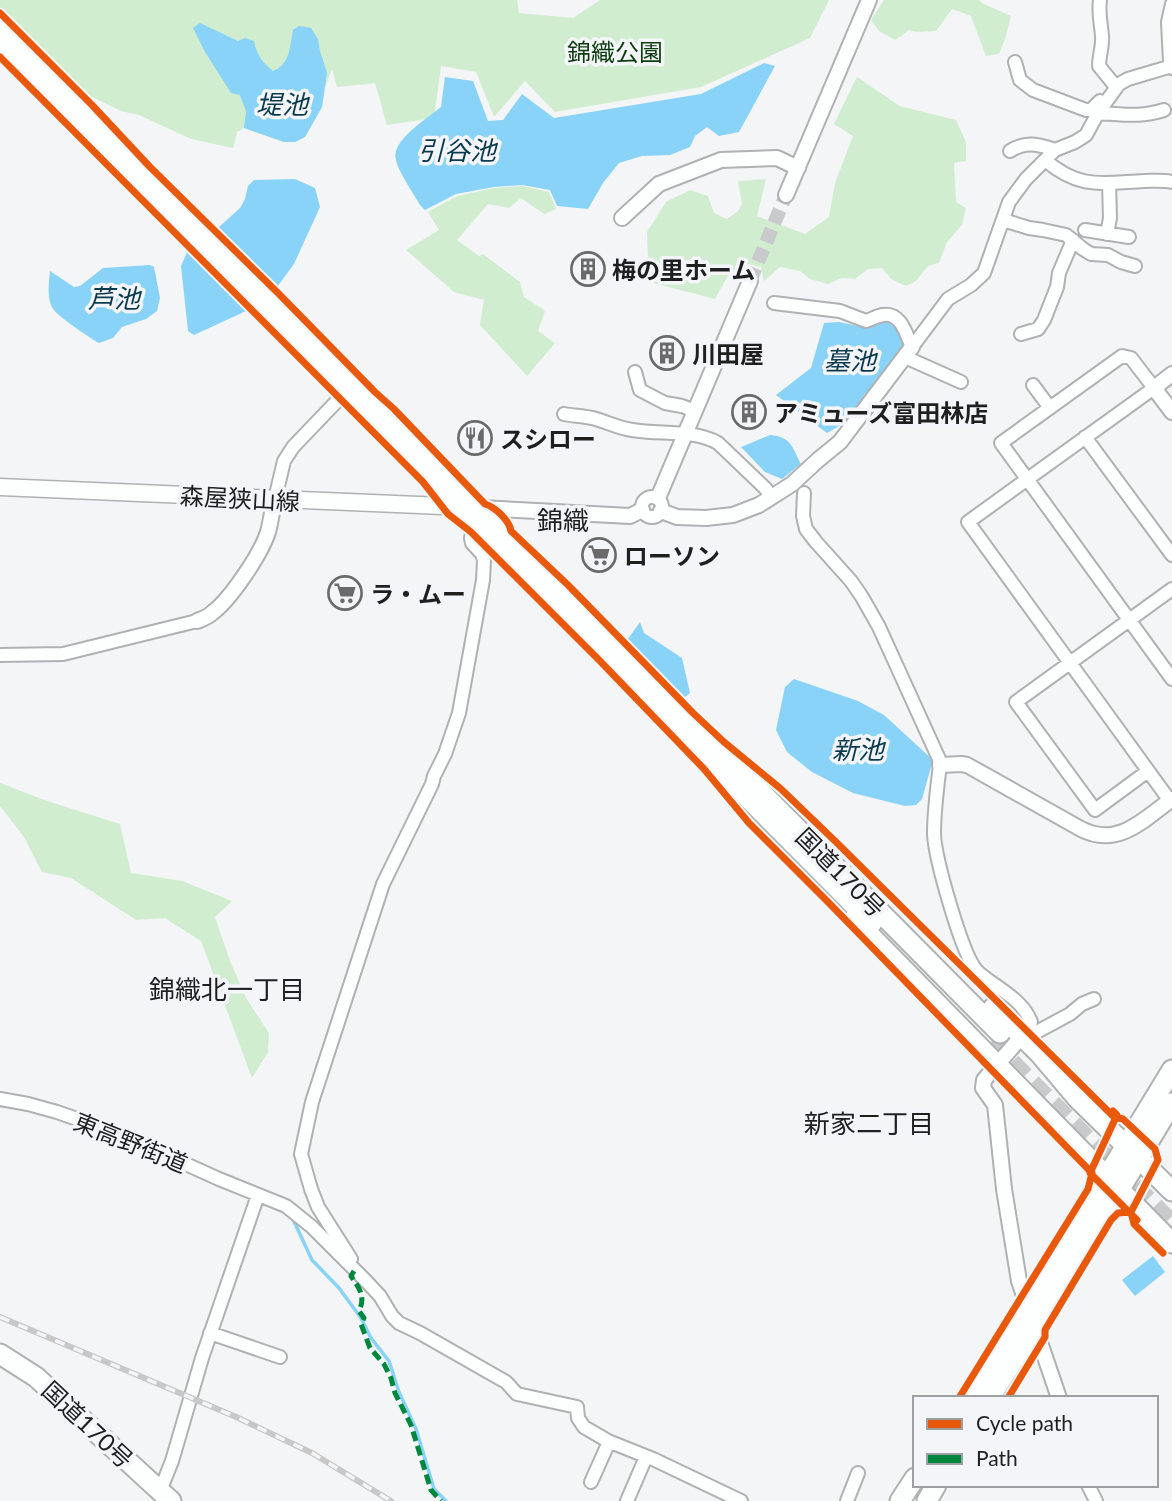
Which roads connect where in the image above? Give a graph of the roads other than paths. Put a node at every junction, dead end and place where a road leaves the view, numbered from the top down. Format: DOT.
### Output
graph roads {
  1 [pos="869,0"];
  2 [pos="1100,0"];
  3 [pos="1172,4"];
  4 [pos="0,25"];
  5 [pos="0,45"];
  6 [pos="1015,62"];
  7 [pos="1172,67"];
  8 [pos="1116,87"];
  9 [pos="1164,110"];
  10 [pos="1098,113"];
  11 [pos="1055,150"];
  12 [pos="1010,151"];
  13 [pos="1045,160"];
  14 [pos="798,168"];
  15 [pos="1172,182"];
  16 [pos="1109,183"];
  17 [pos="786,195"];
  18 [pos="622,218"];
  19 [pos="1003,219"];
  20 [pos="1085,230"];
  21 [pos="198,234"];
  22 [pos="1107,234"];
  23 [pos="1129,237"];
  24 [pos="1073,240"];
  25 [pos="1135,267"];
  26 [pos="750,281"];
  27 [pos="774,303"];
  28 [pos="266,304"];
  29 [pos="1021,334"];
  30 [pos="909,352"];
  31 [pos="635,372"];
  32 [pos="1172,374"];
  33 [pos="961,382"];
  34 [pos="1033,385"];
  35 [pos="1154,388"];
  36 [pos="346,393"];
  37 [pos="1050,408"];
  38 [pos="695,411"];
  39 [pos="1172,412"];
  40 [pos="564,414"];
  41 [pos="685,435"];
  42 [pos="1086,437"];
  43 [pos="805,472"];
  44 [pos="1027,479"];
  45 [pos="0,487"];
  46 [pos="804,493"];
  47 [pos="771,498"];
  48 [pos="275,499"];
  49 [pos="659,505"];
  50 [pos="458,506"];
  51 [pos="642,510"];
  52 [pos="477,515"];
  53 [pos="1172,555"];
  54 [pos="1172,589"];
  55 [pos="1129,620"];
  56 [pos="197,621"];
  57 [pos="0,655"];
  58 [pos="1070,663"];
  59 [pos="1172,679"];
  60 [pos="725,756"];
  61 [pos="940,765"];
  62 [pos="1148,771"];
  63 [pos="736,786"];
  64 [pos="1171,800"];
  65 [pos="1094,999"];
  66 [pos="1025,1032"];
  67 [pos="998,1065"];
  68 [pos="1172,1070"];
  69 [pos="0,1099"];
  70 [pos="1172,1103"];
  71 [pos="1132,1152"];
  72 [pos="1114,1183"];
  73 [pos="1172,1191"];
  74 [pos="258,1195"];
  75 [pos="1172,1243"];
  76 [pos="359,1275"];
  77 [pos="1028,1308"];
  78 [pos="1035,1328"];
  79 [pos="210,1333"];
  80 [pos="1006,1345"];
  81 [pos="0,1354"];
  82 [pos="280,1357"];
  83 [pos="965,1396"];
  84 [pos="976,1396"];
  85 [pos="991,1396"];
  86 [pos="1003,1396"];
  87 [pos="1058,1396"];
  88 [pos="609,1442"];
  89 [pos="646,1457"];
  90 [pos="858,1473"];
  91 [pos="913,1481"];
  92 [pos="591,1482"];
  93 [pos="165,1496"];
  94 [pos="627,1501"];
  95 [pos="741,1501"];
  96 [pos="847,1501"];
  97 [pos="900,1501"];
  1 -- 14 [label="street"];
  2 -- 8 [label="street"];
  3 -- 7 [label="street"];
  4 -- 21 [label="highway, 国道170号"];
  5 -- 21 [label="highway, 国道170号"];
  6 -- 8 [label="street"];
  7 -- 8 [label="street"];
  8 -- 10 [label="street"];
  9 -- 10 [label="street"];
  10 -- 11 [label="street"];
  11 -- 12 [label="street"];
  11 -- 13 [label="street"];
  13 -- 16 [label="street"];
  13 -- 19 [label="street"];
  14 -- 17 [label="street"];
  14 -- 18 [label="street"];
  15 -- 16 [label="street"];
  16 -- 22 [label="street"];
  19 -- 24 [label="street"];
  19 -- 30 [label="street"];
  20 -- 22 [label="street"];
  21 -- 28 [label="highway, 国道170号"];
  22 -- 23 [label="street"];
  24 -- 25 [label="street"];
  24 -- 29 [label="street"];
  26 -- 38 [label="street"];
  27 -- 30 [label="street"];
  28 -- 36 [label="highway, 国道170号"];
  28 -- 52 [label="highway, 国道170号"];
  30 -- 33 [label="street"];
  30 -- 43 [label="street"];
  31 -- 38 [label="street"];
  32 -- 35 [label="street"];
  34 -- 37 [label="street"];
  35 -- 37 [label="street"];
  35 -- 39 [label="street"];
  35 -- 42 [label="street"];
  36 -- 48 [label="street"];
  36 -- 50 [label="highway, 国道170号"];
  37 -- 44 [label="street"];
  38 -- 41 [label="street"];
  40 -- 41 [label="street"];
  41 -- 47 [label="street"];
  41 -- 49 [label="street"];
  42 -- 44 [label="street"];
  42 -- 53 [label="street"];
  43 -- 46 [label="street"];
  43 -- 47 [label="street"];
  44 -- 55 [label="street"];
  44 -- 58 [label="street"];
  45 -- 48 [label="main road, 森屋狭山線"];
  46 -- 61 [label="street"];
  47 -- 49 [label="street"];
  48 -- 50 [label="main road, 森屋狭山線"];
  48 -- 56 [label="street"];
  49 -- 51 [label="street"];
  50 -- 52 [label="highway, 国道170号"];
  51 -- 52 [label="street"];
  52 -- 60 [label="highway, 国道170号"];
  52 -- 63 [label="highway, 国道170号"];
  52 -- 76 [label="street"];
  54 -- 55 [label="street"];
  55 -- 58 [label="street"];
  55 -- 59 [label="street"];
  56 -- 57 [label="street"];
  58 -- 62 [label="street"];
  58 -- 62 [label="street"];
  60 -- 63 [label="highway, 国道170号"];
  60 -- 66 [label="highway"];
  61 -- 64 [label="street"];
  61 -- 66 [label="street"];
  62 -- 64 [label="street"];
  63 -- 67 [label="highway"];
  65 -- 66 [label="street"];
  66 -- 67 [label="street"];
  66 -- 71 [label="highway"];
  67 -- 72 [label="highway"];
  67 -- 77 [label="street"];
  68 -- 71 [label="highway"];
  69 -- 74 [label="street, 東高野街道"];
  70 -- 71 [label="highway"];
  71 -- 72 [label="highway"];
  71 -- 73 [label="highway"];
  72 -- 75 [label="highway"];
  72 -- 77 [label="highway"];
  72 -- 78 [label="highway"];
  74 -- 76 [label="street, 東高野街道"];
  74 -- 79 [label="street"];
  76 -- 88 [label="street"];
  77 -- 78 [label="street"];
  77 -- 80 [label="highway"];
  78 -- 85 [label="highway"];
  78 -- 86 [label="highway"];
  78 -- 87 [label="street"];
  79 -- 82 [label="street"];
  79 -- 93 [label="street"];
  80 -- 83 [label="highway"];
  80 -- 84 [label="highway"];
  81 -- 93 [label="highway, 国道170号"];
  88 -- 89 [label="street"];
  88 -- 92 [label="street"];
  89 -- 94 [label="street"];
  89 -- 95 [label="street"];
  90 -- 96 [label="street"];
  91 -- 97 [label="highway"];
}
